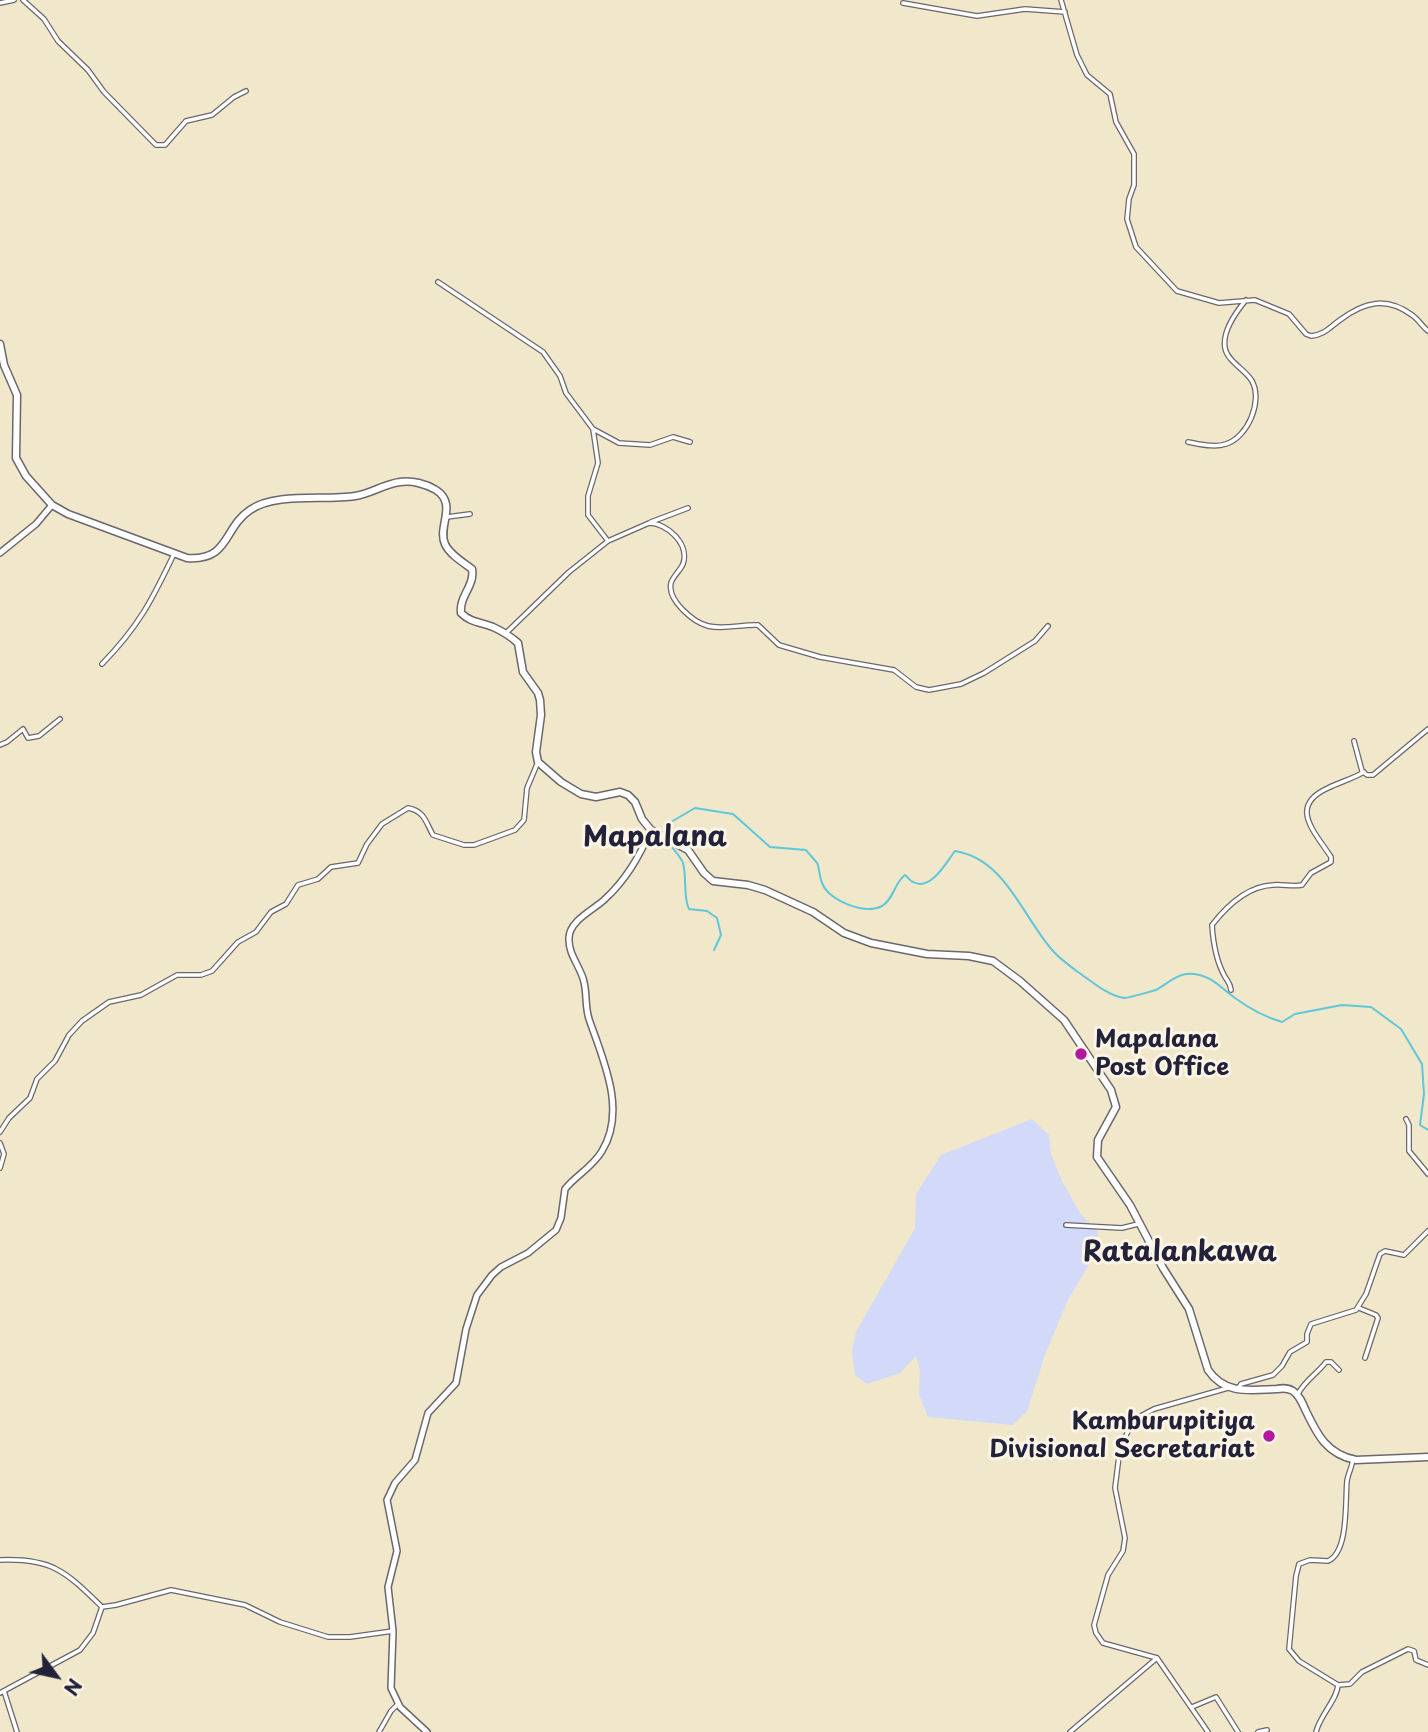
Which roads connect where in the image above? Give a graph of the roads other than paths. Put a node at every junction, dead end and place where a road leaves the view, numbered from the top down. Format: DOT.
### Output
graph roads {
  1 [pos="14,0"];
  2 [pos="23,0"];
  3 [pos="1061,0"];
  4 [pos="0,3"];
  5 [pos="903,3"];
  6 [pos="1065,12"];
  7 [pos="246,91"];
  8 [pos="438,282"];
  9 [pos="1246,299"];
  10 [pos="1428,331"];
  11 [pos="0,344"];
  12 [pos="593,429"];
  13 [pos="690,442"];
  14 [pos="1188,442"];
  15 [pos="52,505"];
  16 [pos="688,508"];
  17 [pos="470,514"];
  18 [pos="447,517"];
  19 [pos="649,523"];
  20 [pos="608,541"];
  21 [pos="0,553"];
  22 [pos="174,554"];
  23 [pos="1048,625"];
  24 [pos="506,634"];
  25 [pos="102,664"];
  26 [pos="60,719"];
  27 [pos="1428,729"];
  28 [pos="1354,741"];
  29 [pos="0,745"];
  30 [pos="538,762"];
  31 [pos="1364,772"];
  32 [pos="651,830"];
  33 [pos="1230,989"];
  34 [pos="1406,1119"];
  35 [pos="0,1132"];
  36 [pos="0,1143"];
  37 [pos="0,1168"];
  38 [pos="1428,1174"];
  39 [pos="1140,1224"];
  40 [pos="1066,1225"];
  41 [pos="1428,1231"];
  42 [pos="1359,1308"];
  43 [pos="1365,1358"];
  44 [pos="1339,1370"];
  45 [pos="1228,1388"];
  46 [pos="1239,1391"];
  47 [pos="1297,1396"];
  48 [pos="1428,1457"];
  49 [pos="1353,1460"];
  50 [pos="0,1560"];
  51 [pos="102,1607"];
  52 [pos="393,1631"];
  53 [pos="1157,1658"];
  54 [pos="1428,1665"];
  55 [pos="1338,1685"];
  56 [pos="2,1692"];
  57 [pos="398,1704"];
  58 [pos="1192,1707"];
  59 [pos="1267,1730"];
  60 [pos="17,1732"];
  61 [pos="379,1732"];
  62 [pos="427,1732"];
  63 [pos="1070,1732"];
  64 [pos="1208,1732"];
  65 [pos="1238,1732"];
  66 [pos="1258,1732"];
  67 [pos="1317,1732"];
  1 -- 4 [label="street"];
  2 -- 7 [label="street"];
  3 -- 6 [label="street"];
  5 -- 6 [label="street"];
  6 -- 9 [label="street"];
  8 -- 12 [label="street"];
  9 -- 10 [label="street"];
  9 -- 14 [label="street"];
  11 -- 15 [label="main road"];
  12 -- 13 [label="street"];
  12 -- 20 [label="street"];
  15 -- 21 [label="main road"];
  15 -- 22 [label="main road"];
  16 -- 19 [label="street"];
  17 -- 18 [label="street"];
  18 -- 22 [label="main road"];
  18 -- 24 [label="main road"];
  19 -- 20 [label="street"];
  19 -- 23 [label="street"];
  20 -- 24 [label="street"];
  22 -- 25 [label="street"];
  24 -- 30 [label="main road"];
  26 -- 29 [label="street"];
  27 -- 31 [label="street"];
  28 -- 31 [label="street"];
  30 -- 32 [label="main road"];
  30 -- 35 [label="street"];
  31 -- 33 [label="street"];
  32 -- 39 [label="main road"];
  32 -- 52 [label="main road"];
  34 -- 38 [label="street"];
  36 -- 37 [label="street"];
  39 -- 40 [label="street"];
  39 -- 45 [label="main road"];
  41 -- 42 [label="street"];
  42 -- 43 [label="street"];
  42 -- 46 [label="street"];
  44 -- 47 [label="street"];
  45 -- 46 [label="main road"];
  45 -- 53 [label="street"];
  46 -- 47 [label="main road"];
  47 -- 49 [label="main road"];
  48 -- 49 [label="main road"];
  49 -- 55 [label="street"];
  50 -- 51 [label="street"];
  51 -- 52 [label="street"];
  51 -- 56 [label="street"];
  52 -- 57 [label="main road"];
  53 -- 58 [label="street"];
  53 -- 63 [label="street"];
  54 -- 55 [label="street"];
  55 -- 67 [label="street"];
  56 -- 60 [label="street"];
  57 -- 61 [label="street"];
  57 -- 62 [label="main road"];
  58 -- 64 [label="street"];
  58 -- 65 [label="street"];
  59 -- 66 [label="street"];
}
